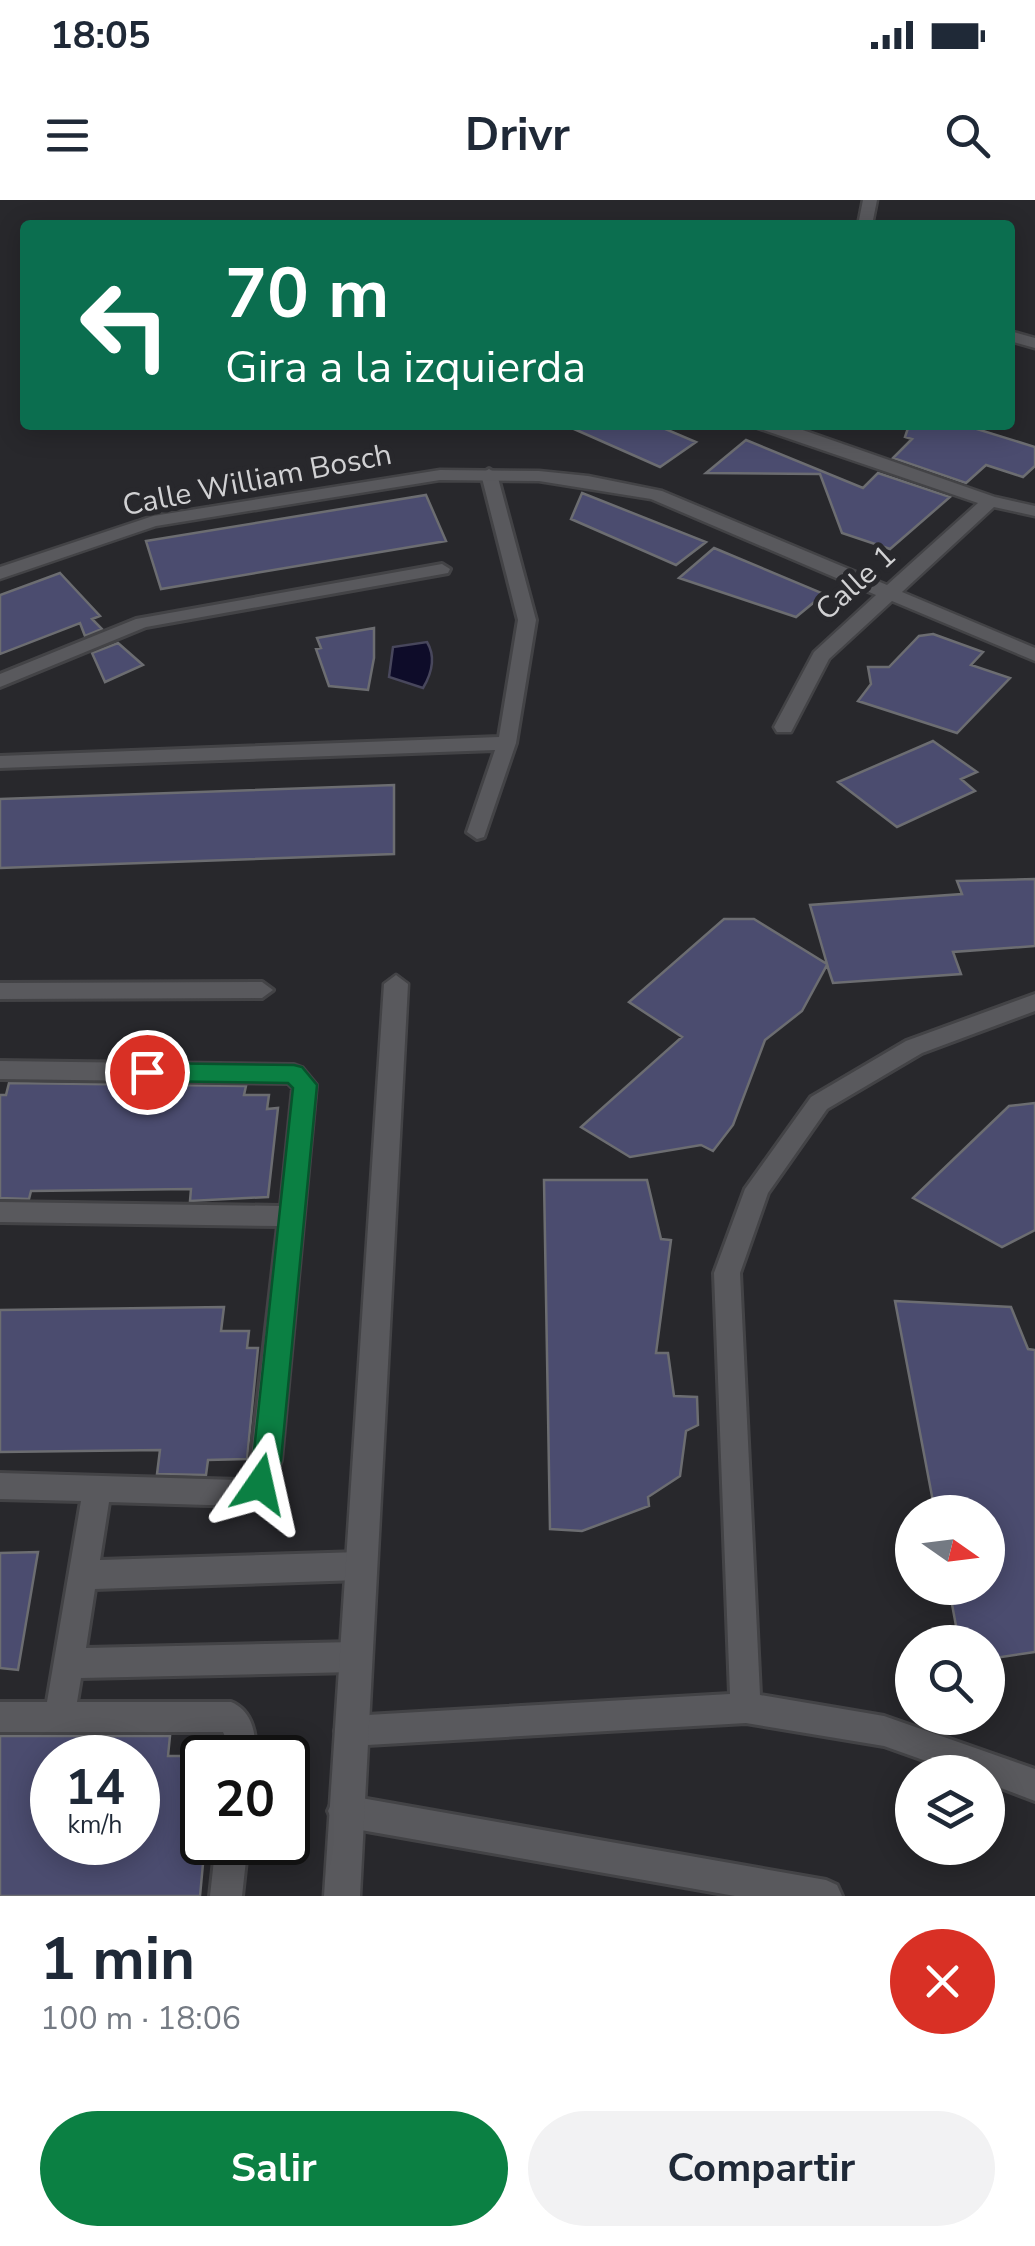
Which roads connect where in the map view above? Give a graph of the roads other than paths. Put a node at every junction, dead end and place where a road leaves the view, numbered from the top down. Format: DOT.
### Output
graph roads {
  1 [pos="781,430"];
  2 [pos="490,474"];
  3 [pos="990,501"];
  4 [pos="1035,511"];
  5 [pos="442,568"];
  6 [pos="0,573"];
  7 [pos="887,595"];
  8 [pos="1035,655"];
  9 [pos="0,681"];
  10 [pos="784,726"];
  11 [pos="507,743"];
  12 [pos="0,762"];
  13 [pos="477,832"];
  14 [pos="396,984"];
  15 [pos="262,990"];
  16 [pos="0,992"];
  17 [pos="1035,1002"];
  18 [pos="0,1070"];
  19 [pos="0,1212"];
  20 [pos="291,1216"];
  21 [pos="0,1486"];
  22 [pos="97,1489"];
  23 [pos="360,1566"];
  24 [pos="83,1575"];
  25 [pos="354,1657"];
  26 [pos="68,1663"];
  27 [pos="746,1708"];
  28 [pos="60,1716"];
  29 [pos="0,1717"];
  30 [pos="350,1731"];
  31 [pos="241,1735"];
  32 [pos="1035,1785"];
  33 [pos="344,1811"];
  34 [pos="229,1865"];
  35 [pos="226,1896"];
  36 [pos="342,1896"];
  37 [pos="826,1896"];
  1 -- 3 [label="street"];
  2 -- 6 [label="street, Calle William Bosch"];
  2 -- 7 [label="street, Calle William Bosch"];
  2 -- 11 [label="lane"];
  3 -- 4 [label="street"];
  3 -- 7 [label="street, Calle 1"];
  5 -- 9 [label="lane"];
  7 -- 8 [label="street, Calle William Bosch"];
  7 -- 10 [label="street, Calle 1"];
  11 -- 12 [label="lane"];
  11 -- 13 [label="lane"];
  14 -- 23 [label="street"];
  15 -- 16 [label="lane"];
  17 -- 27 [label="lane"];
  18 -- 20 [label="lane"];
  19 -- 20 [label="lane"];
  20 -- 22 [label="lane"];
  21 -- 22 [label="lane"];
  22 -- 24 [label="lane"];
  23 -- 24 [label="lane"];
  23 -- 25 [label="street"];
  24 -- 26 [label="lane"];
  25 -- 26 [label="lane"];
  25 -- 30 [label="street"];
  26 -- 28 [label="lane"];
  27 -- 30 [label="lane"];
  27 -- 32 [label="lane"];
  28 -- 29 [label="lane"];
  28 -- 31 [label="lane"];
  30 -- 33 [label="street"];
  33 -- 36 [label="street"];
  33 -- 37 [label="lane"];
  34 -- 35 [label="lane"];
}
